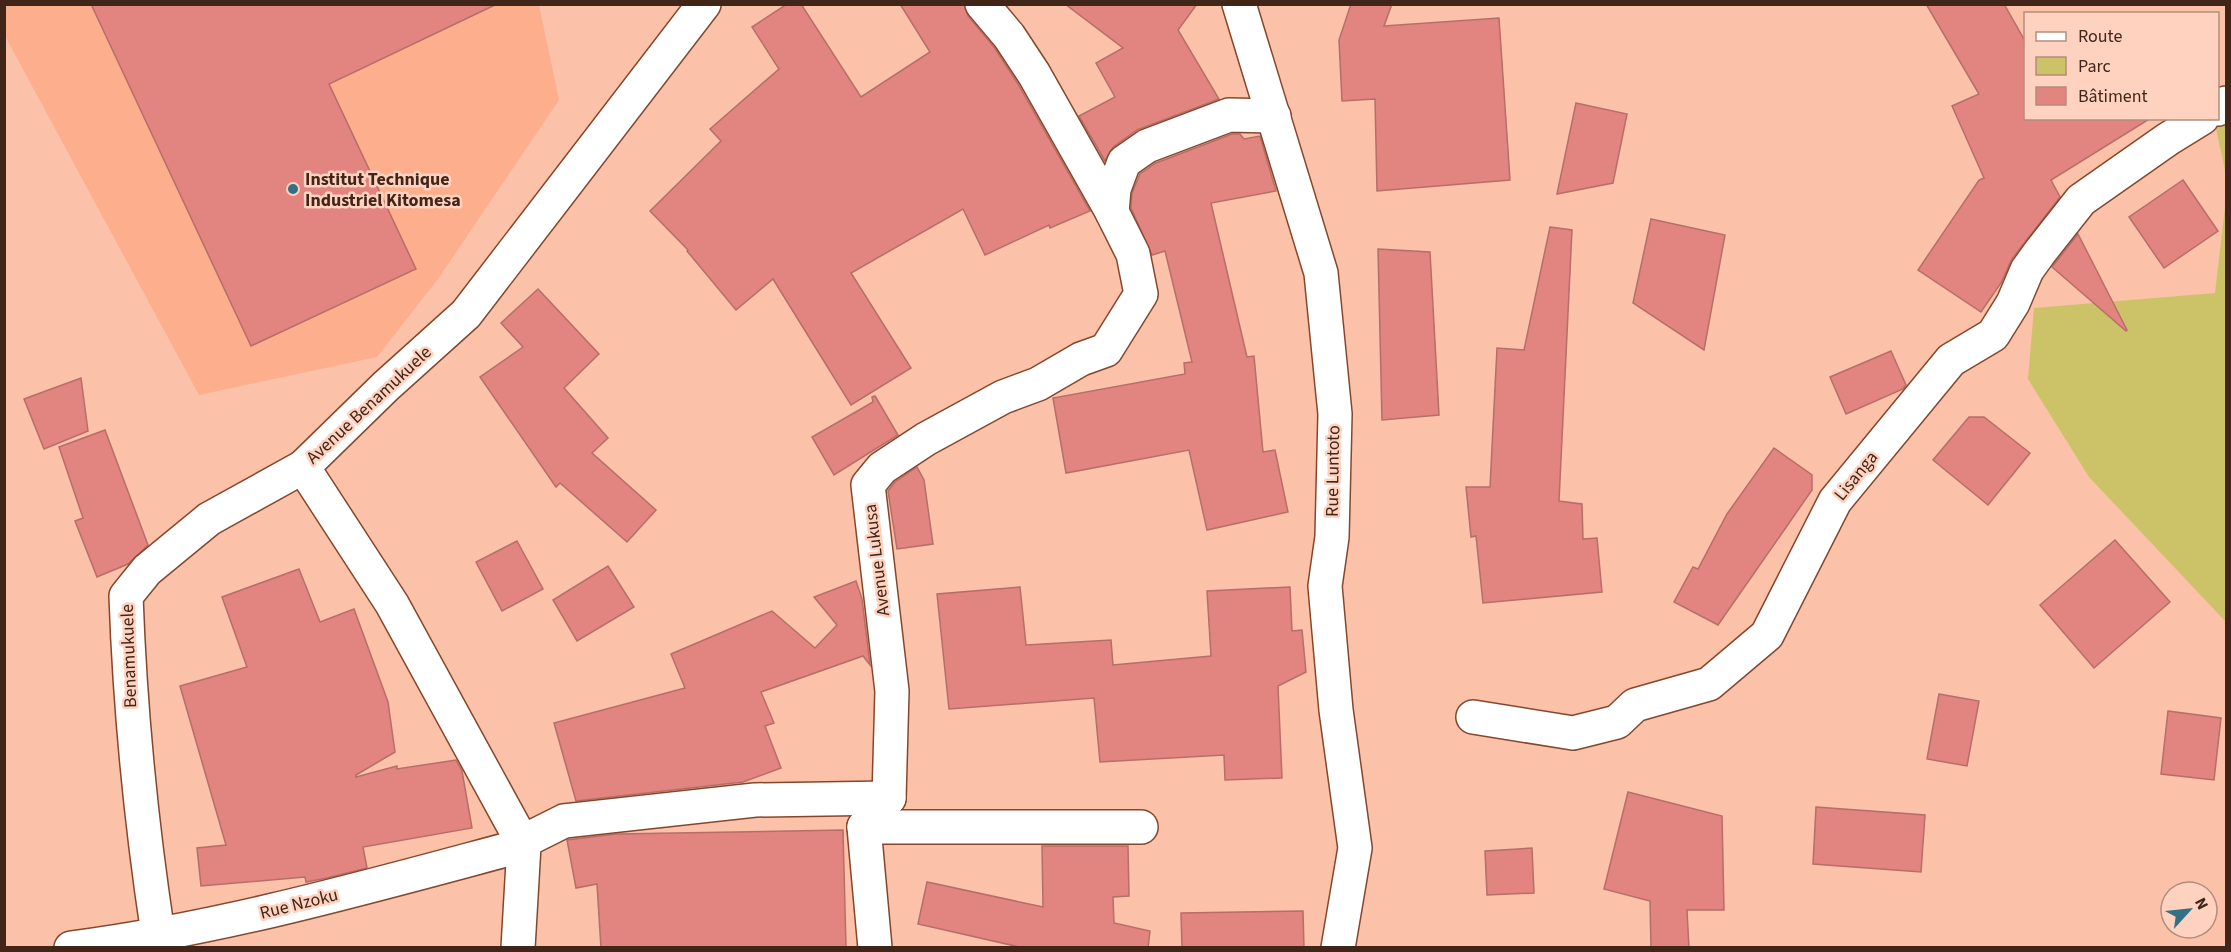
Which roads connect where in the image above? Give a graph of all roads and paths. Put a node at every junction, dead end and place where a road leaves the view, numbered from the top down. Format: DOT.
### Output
graph roads {
  1 [pos="704,4"];
  2 [pos="982,4"];
  3 [pos="1239,4"];
  4 [pos="1274,116"];
  5 [pos="2199,120"];
  6 [pos="1112,212"];
  7 [pos="303,467"];
  8 [pos="1473,717"];
  9 [pos="889,798"];
  10 [pos="864,827"];
  11 [pos="1141,827"];
  12 [pos="524,845"];
  13 [pos="158,934"];
  14 [pos="73,947"];
  15 [pos="518,948"];
  16 [pos="875,948"];
  17 [pos="1338,948"];
  1 -- 7 [label="street, Avenue Benamukuele"];
  2 -- 6 [label="street, Avenue Lukusa"];
  3 -- 4 [label="street, Rue Luntoto"];
  4 -- 6 [label="street"];
  4 -- 17 [label="street, Rue Luntoto"];
  5 -- 8 [label="street, Lisanga"];
  6 -- 9 [label="street, Avenue Lukusa"];
  7 -- 12 [label="street, Avenue Benamukuele"];
  7 -- 13 [label="street, Benamukuele"];
  9 -- 10 [label="street"];
  9 -- 12 [label="street, Rue Nzoku"];
  10 -- 11 [label="street"];
  10 -- 16 [label="street"];
  12 -- 13 [label="street, Rue Nzoku"];
  12 -- 15 [label="street"];
  13 -- 14 [label="street, Rue Nzoku"];
}
